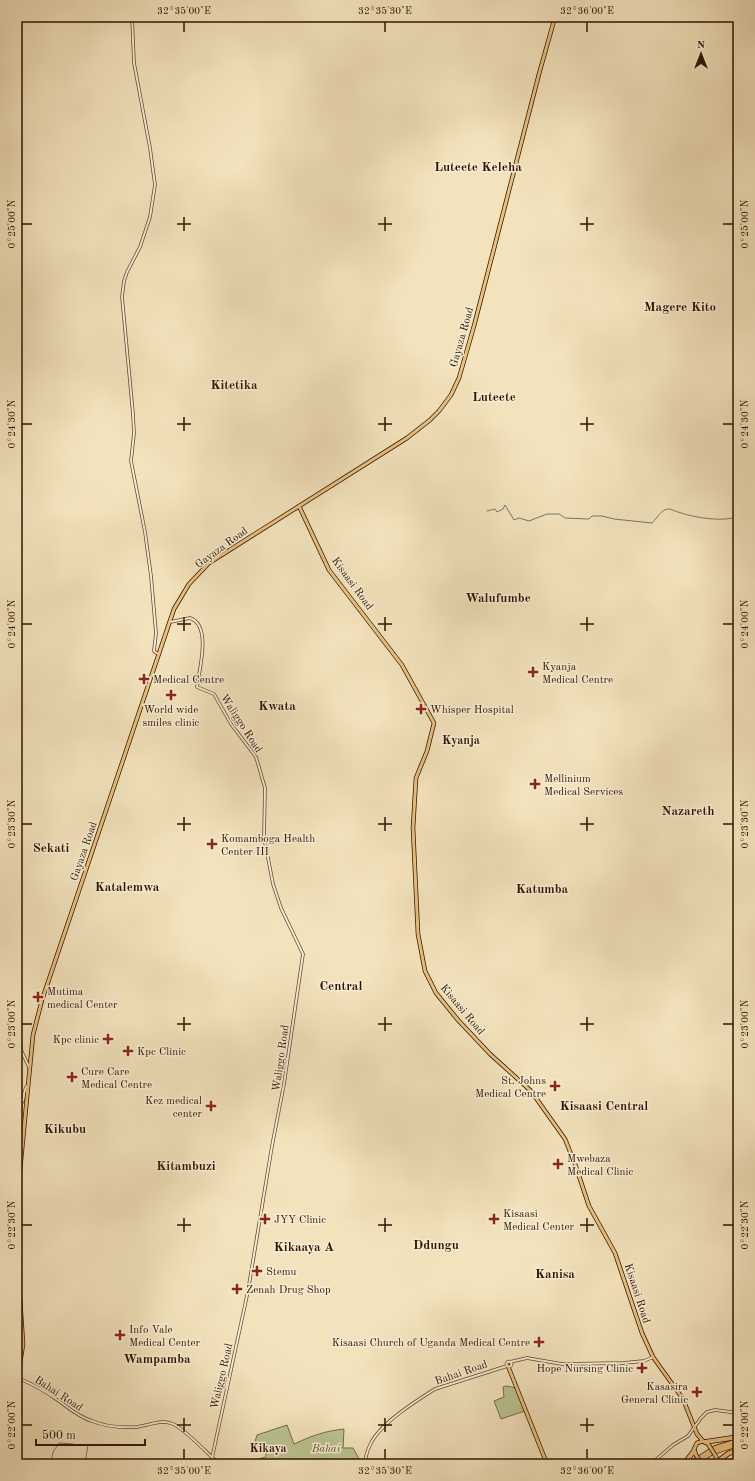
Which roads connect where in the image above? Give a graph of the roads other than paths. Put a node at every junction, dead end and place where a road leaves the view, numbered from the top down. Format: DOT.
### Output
graph roads {
  1 [pos="132,17"];
  2 [pos="555,17"];
  3 [pos="299,506"];
  4 [pos="169,622"];
  5 [pos="158,654"];
  6 [pos="17,1006"];
  7 [pos="30,1069"];
  8 [pos="28,1086"];
  9 [pos="17,1105"];
  10 [pos="17,1201"];
  11 [pos="17,1252"];
  12 [pos="653,1357"];
  13 [pos="509,1365"];
  14 [pos="18,1378"];
  15 [pos="17,1383"];
  16 [pos="738,1413"];
  17 [pos="695,1428"];
  18 [pos="697,1434"];
  19 [pos="738,1437"];
  20 [pos="704,1441"];
  21 [pos="738,1442"];
  22 [pos="697,1443"];
  23 [pos="738,1451"];
  24 [pos="695,1453"];
  25 [pos="212,1458"];
  26 [pos="717,1462"];
  27 [pos="216,1463"];
  28 [pos="701,1463"];
  29 [pos="219,1464"];
  30 [pos="364,1464"];
  31 [pos="547,1464"];
  32 [pos="651,1464"];
  33 [pos="684,1464"];
  34 [pos="690,1464"];
  35 [pos="695,1464"];
  1 -- 5 [label="street"];
  2 -- 3 [label="main road, Gayaza Road"];
  3 -- 4 [label="main road, Gayaza Road"];
  3 -- 12 [label="main road, Kisaasi Road"];
  4 -- 5 [label="main road, Gayaza Road"];
  4 -- 25 [label="street, Waliggo Road"];
  5 -- 7 [label="main road, Gayaza Road"];
  6 -- 7 [label="street"];
  7 -- 8 [label="main road, Gayaza Road"];
  8 -- 9 [label="street"];
  8 -- 10 [label="main road, Gayaza Road"];
  11 -- 14 [label="main road"];
  12 -- 13 [label="street, Bahai Road"];
  12 -- 17 [label="main road, Kisaasi Road"];
  13 -- 30 [label="street, Bahai Road"];
  13 -- 31 [label="main road"];
  14 -- 15 [label="main road"];
  14 -- 25 [label="street, Bahai Road"];
  16 -- 17 [label="street"];
  17 -- 18 [label="main road, Kisaasi Road"];
  17 -- 32 [label="street"];
  18 -- 20 [label="main road"];
  18 -- 22 [label="main road"];
  19 -- 20 [label="highway"];
  20 -- 22 [label="main road"];
  20 -- 26 [label="main road, bridge"];
  21 -- 34 [label="highway"];
  21 -- 35 [label="highway"];
  22 -- 24 [label="main road"];
  23 -- 26 [label="highway"];
  24 -- 28 [label="main road, bridge"];
  24 -- 33 [label="highway"];
  25 -- 27 [label="street, Bahai Road"];
  27 -- 29 [label="street, Bahai Road"];
}
